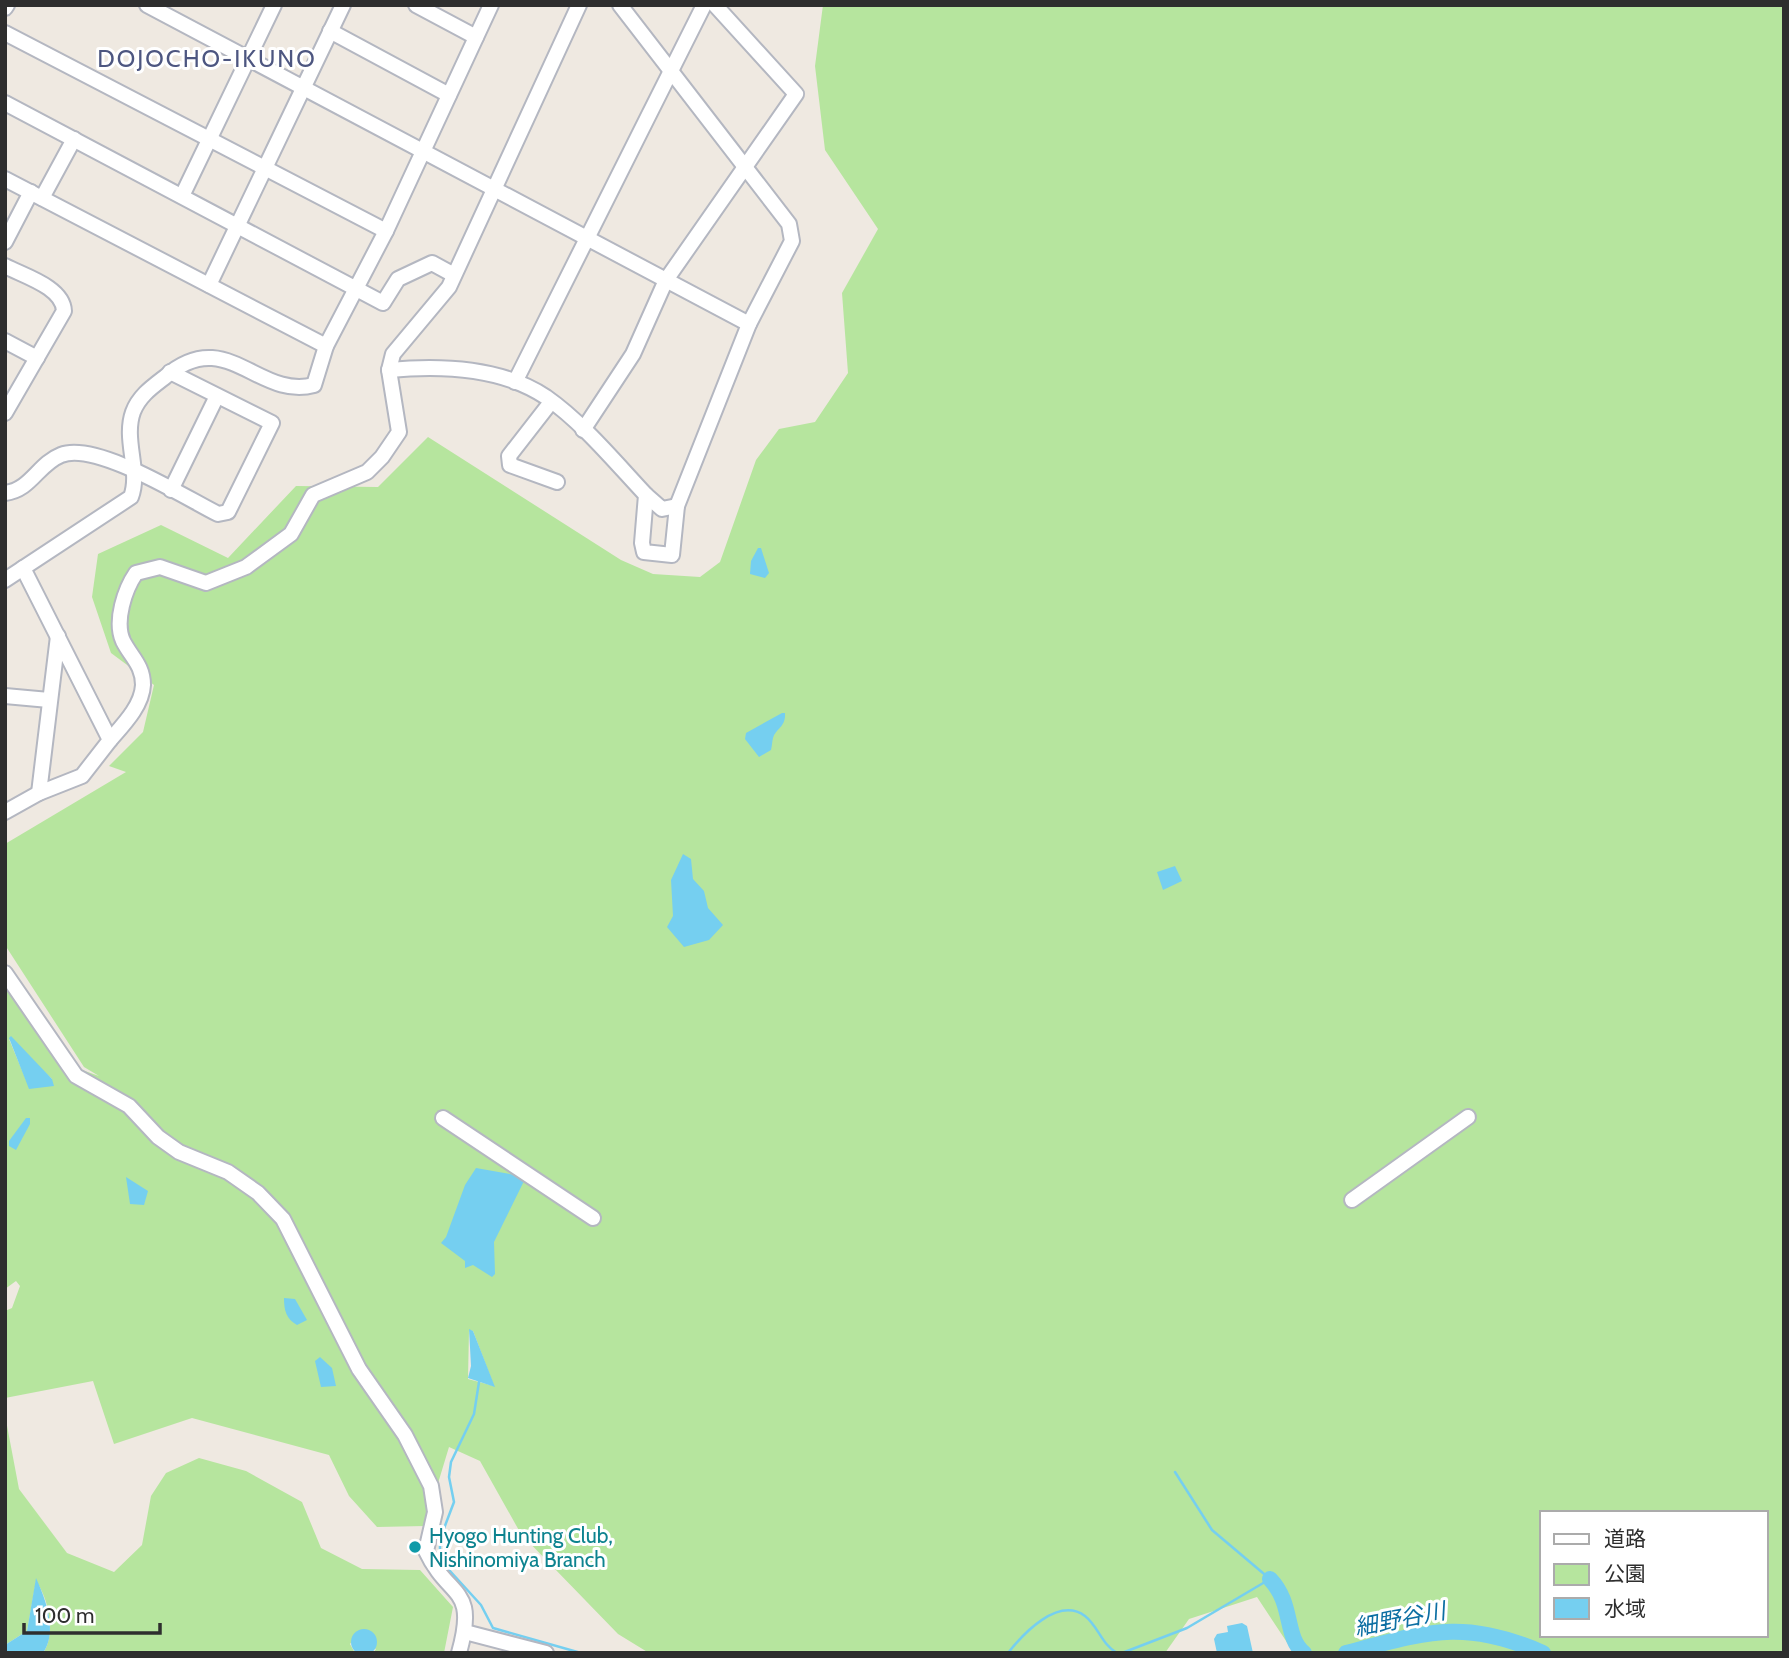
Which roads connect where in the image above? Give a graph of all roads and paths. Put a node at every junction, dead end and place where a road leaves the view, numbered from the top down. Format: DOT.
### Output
graph roads {
  1 [pos="148,5"];
  2 [pos="274,5"];
  3 [pos="343,5"];
  4 [pos="416,5"];
  5 [pos="491,5"];
  6 [pos="579,5"];
  7 [pos="620,5"];
  8 [pos="704,5"];
  9 [pos="715,5"];
  10 [pos="330,31"];
  11 [pos="5,33"];
  12 [pos="476,37"];
  13 [pos="248,59"];
  14 [pos="672,69"];
  15 [pos="303,88"];
  16 [pos="449,94"];
  17 [pos="5,103"];
  18 [pos="74,139"];
  19 [pos="209,139"];
  20 [pos="423,151"];
  21 [pos="745,164"];
  22 [pos="265,168"];
  23 [pos="5,178"];
  24 [pos="494,189"];
  25 [pos="37,195"];
  26 [pos="182,196"];
  27 [pos="238,226"];
  28 [pos="386,231"];
  29 [pos="587,238"];
  30 [pos="5,242"];
  31 [pos="5,266"];
  32 [pos="454,275"];
  33 [pos="666,280"];
  34 [pos="209,285"];
  35 [pos="356,289"];
  36 [pos="749,324"];
  37 [pos="5,341"];
  38 [pos="326,346"];
  39 [pos="37,358"];
  40 [pos="390,370"];
  41 [pos="170,372"];
  42 [pos="515,382"];
  43 [pos="217,396"];
  44 [pos="551,402"];
  45 [pos="5,413"];
  46 [pos="583,430"];
  47 [pos="132,472"];
  48 [pos="557,482"];
  49 [pos="171,491"];
  50 [pos="5,493"];
  51 [pos="646,495"];
  52 [pos="677,506"];
  53 [pos="23,568"];
  54 [pos="5,580"];
  55 [pos="58,636"];
  56 [pos="5,696"];
  57 [pos="49,700"];
  58 [pos="110,740"];
  59 [pos="39,793"];
  60 [pos="5,812"];
  61 [pos="5,974"];
  62 [pos="1468,1117"];
  63 [pos="443,1118"];
  64 [pos="1352,1200"];
  65 [pos="593,1218"];
  66 [pos="465,1632"];
  67 [pos="459,1653"];
  68 [pos="545,1653"];
  1 -- 13 [label="street"];
  2 -- 13 [label="street"];
  3 -- 10 [label="street"];
  4 -- 12 [label="street"];
  5 -- 12 [label="street"];
  6 -- 24 [label="street"];
  7 -- 14 [label="street"];
  8 -- 14 [label="street"];
  9 -- 21 [label="street"];
  10 -- 15 [label="street"];
  10 -- 16 [label="street"];
  11 -- 19 [label="street"];
  12 -- 16 [label="street"];
  13 -- 15 [label="street"];
  13 -- 19 [label="street"];
  14 -- 21 [label="street"];
  14 -- 29 [label="street"];
  15 -- 20 [label="street"];
  15 -- 22 [label="street"];
  16 -- 20 [label="street"];
  17 -- 18 [label="street"];
  18 -- 25 [label="street"];
  18 -- 26 [label="street"];
  19 -- 22 [label="street"];
  19 -- 26 [label="street"];
  20 -- 24 [label="street"];
  20 -- 28 [label="street"];
  21 -- 33 [label="street"];
  21 -- 36 [label="street"];
  22 -- 27 [label="street"];
  22 -- 28 [label="street"];
  23 -- 25 [label="street"];
  24 -- 29 [label="street"];
  24 -- 32 [label="street"];
  25 -- 30 [label="street"];
  25 -- 34 [label="street"];
  26 -- 27 [label="street"];
  27 -- 34 [label="street"];
  27 -- 35 [label="street"];
  28 -- 35 [label="street"];
  29 -- 33 [label="street"];
  29 -- 42 [label="street"];
  31 -- 39 [label="street"];
  32 -- 35 [label="street"];
  32 -- 40 [label="street"];
  33 -- 36 [label="street"];
  33 -- 46 [label="street"];
  34 -- 38 [label="street"];
  35 -- 38 [label="street"];
  36 -- 52 [label="street"];
  37 -- 39 [label="street"];
  38 -- 41 [label="street"];
  39 -- 45 [label="street"];
  40 -- 42 [label="street"];
  40 -- 58 [label="street"];
  41 -- 43 [label="street"];
  41 -- 47 [label="street"];
  42 -- 44 [label="street"];
  43 -- 49 [label="street"];
  43 -- 49 [label="street"];
  44 -- 46 [label="street"];
  44 -- 48 [label="street"];
  46 -- 51 [label="street"];
  47 -- 49 [label="street"];
  47 -- 50 [label="street"];
  47 -- 53 [label="street"];
  51 -- 52 [label="street"];
  51 -- 52 [label="street"];
  53 -- 54 [label="street"];
  53 -- 55 [label="street"];
  55 -- 57 [label="street"];
  55 -- 58 [label="street"];
  56 -- 57 [label="street"];
  57 -- 59 [label="street"];
  58 -- 59 [label="street"];
  59 -- 60 [label="street"];
  61 -- 66 [label="street"];
  62 -- 64 [label="street"];
  63 -- 65 [label="street"];
  66 -- 67 [label="street"];
  66 -- 68 [label="street"];
}
